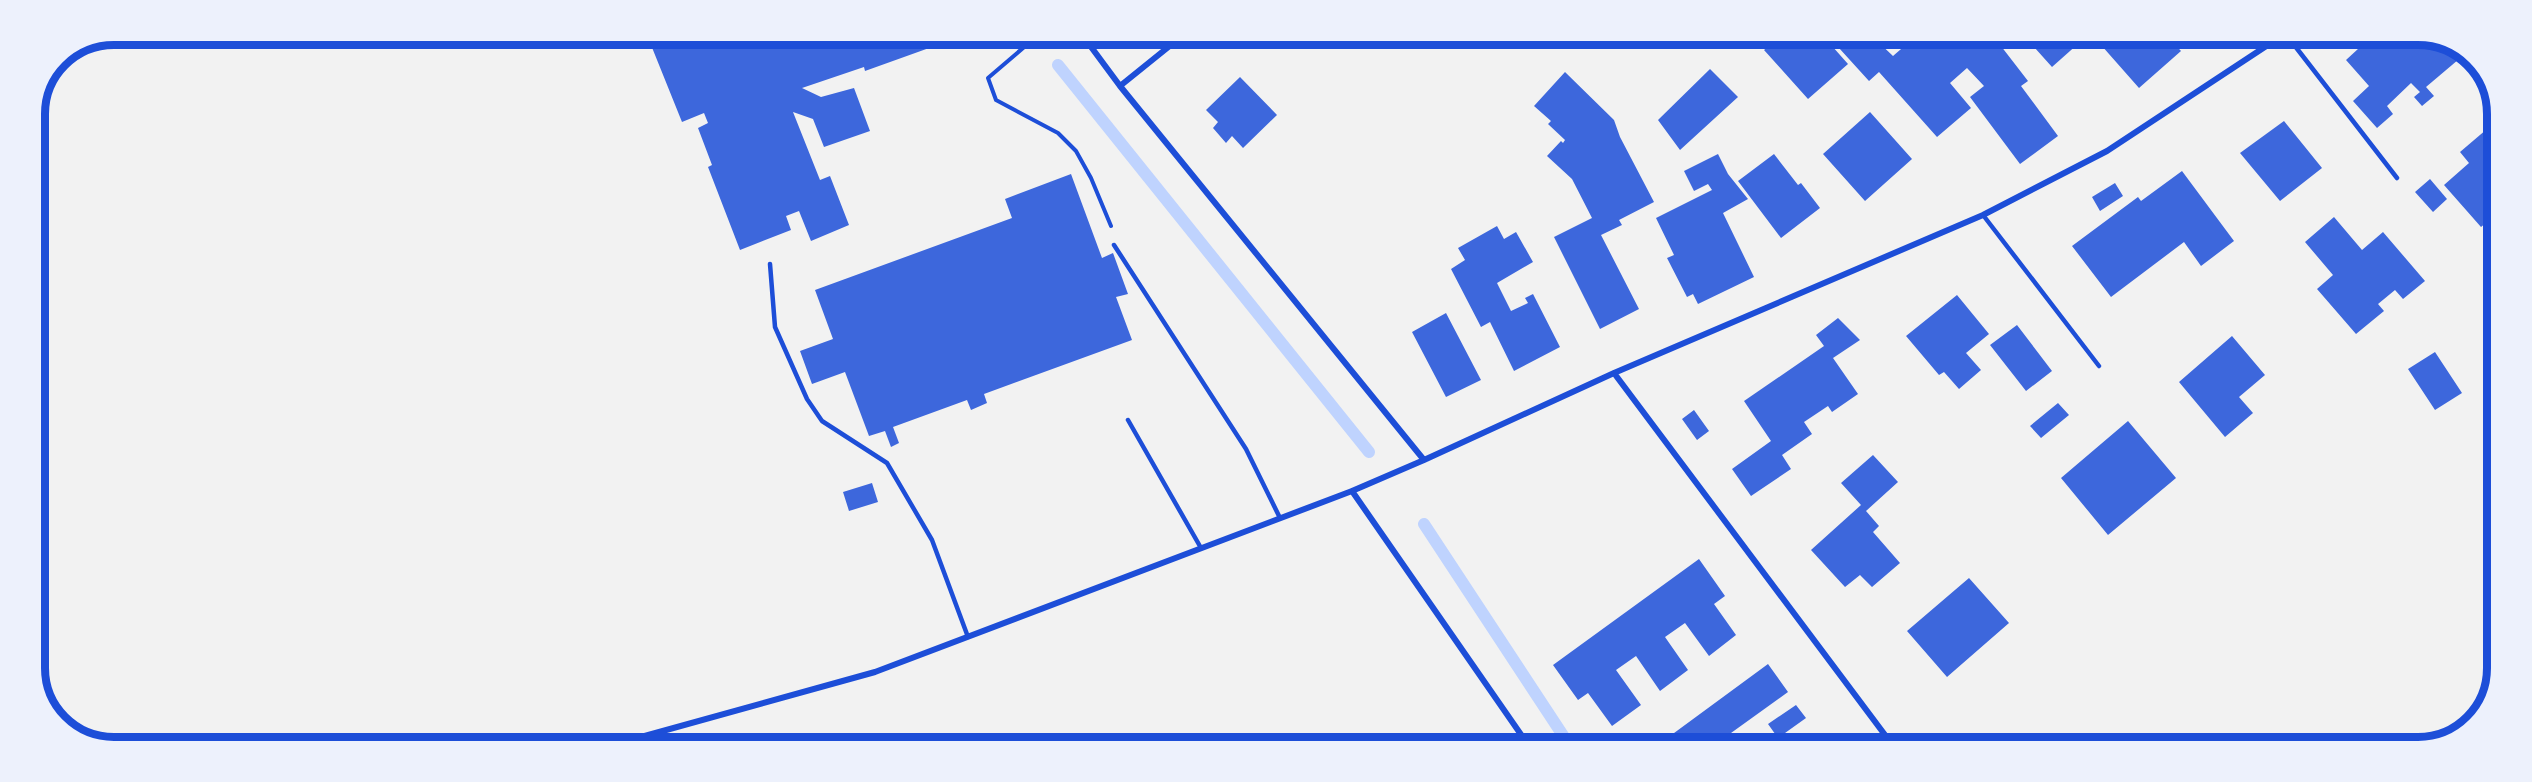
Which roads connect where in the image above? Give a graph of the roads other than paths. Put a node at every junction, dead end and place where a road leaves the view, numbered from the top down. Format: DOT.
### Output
graph roads {
  1 [pos="1090,45"];
  2 [pos="1171,45"];
  3 [pos="2268,45"];
  4 [pos="2294,45"];
  5 [pos="1120,87"];
  6 [pos="2397,178"];
  7 [pos="1983,215"];
  8 [pos="1114,245"];
  9 [pos="770,264"];
  10 [pos="2100,366"];
  11 [pos="1614,373"];
  12 [pos="1128,420"];
  13 [pos="1424,460"];
  14 [pos="1352,490"];
  15 [pos="1280,518"];
  16 [pos="1202,548"];
  17 [pos="968,638"];
  18 [pos="641,737"];
  19 [pos="1523,737"];
  20 [pos="1887,737"];
  1 -- 5 [label="street"];
  2 -- 5 [label="street"];
  3 -- 7 [label="street"];
  4 -- 6 [label="lane"];
  5 -- 13 [label="street"];
  7 -- 10 [label="lane"];
  7 -- 11 [label="street"];
  8 -- 15 [label="lane"];
  9 -- 17 [label="lane"];
  11 -- 13 [label="street"];
  11 -- 20 [label="street"];
  12 -- 16 [label="lane"];
  13 -- 14 [label="street"];
  14 -- 15 [label="street"];
  14 -- 19 [label="street"];
  15 -- 16 [label="street"];
  16 -- 17 [label="street"];
  17 -- 18 [label="street"];
}
